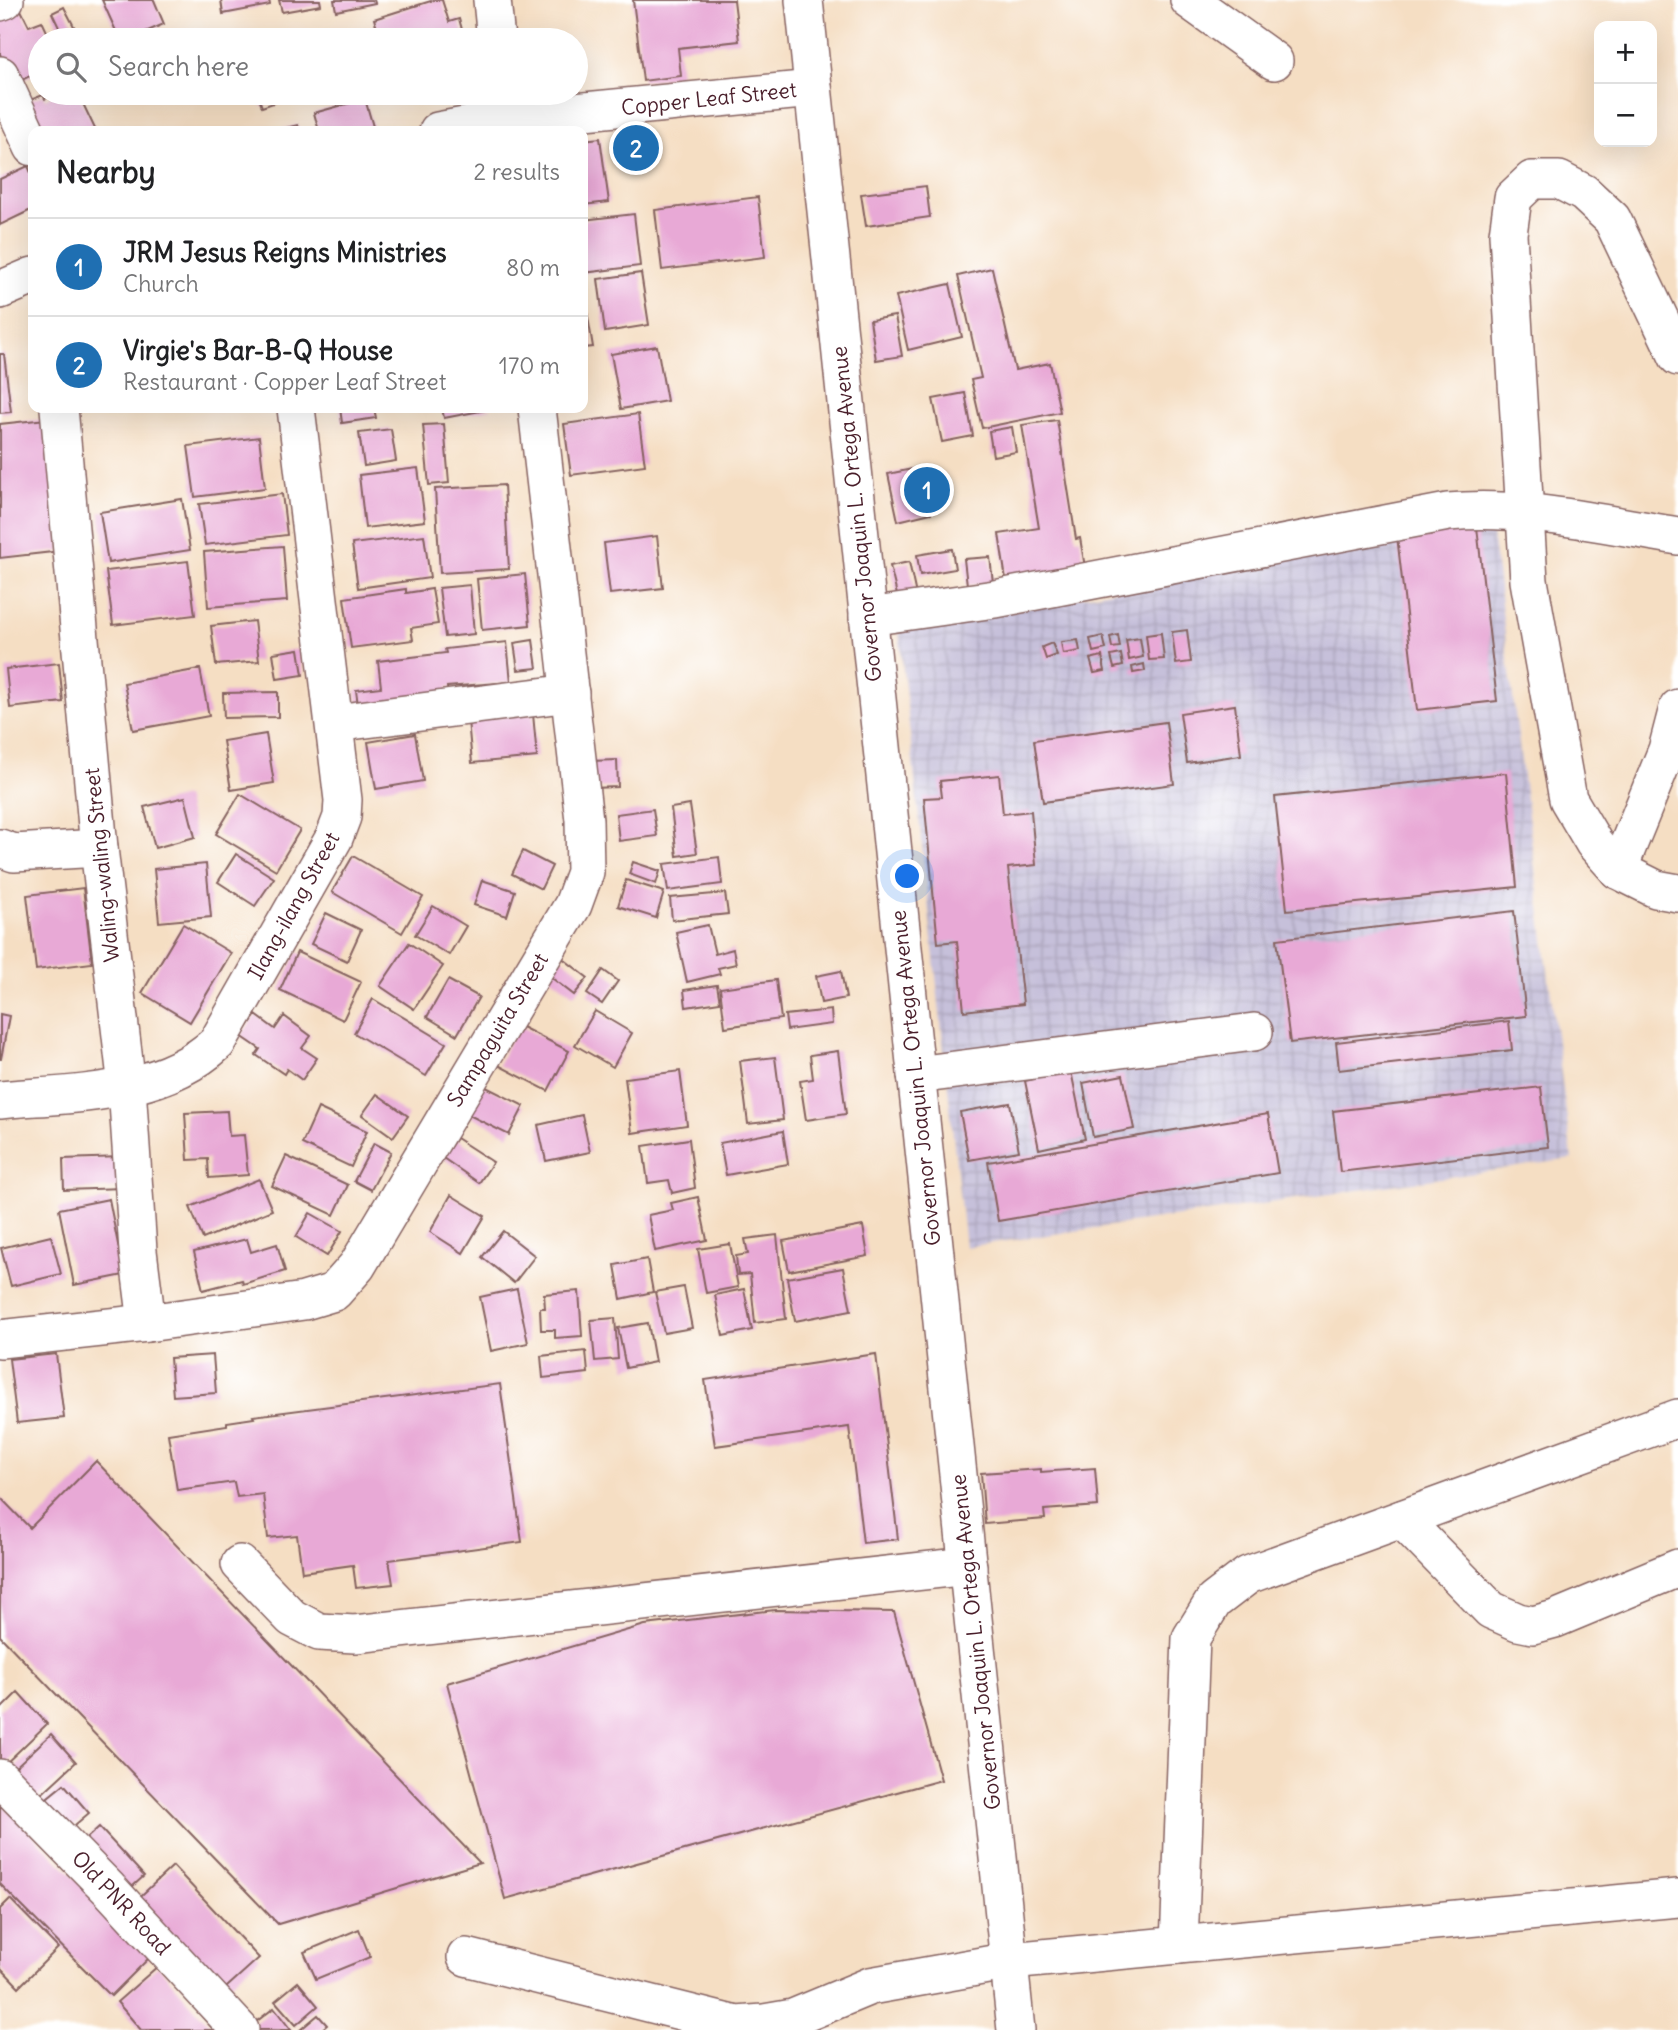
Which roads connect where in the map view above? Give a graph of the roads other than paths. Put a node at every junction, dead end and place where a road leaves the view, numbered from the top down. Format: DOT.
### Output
graph roads {
  1 [pos="5,0"];
  2 [pos="492,0"];
  3 [pos="804,0"];
  4 [pos="1189,0"];
  5 [pos="0,2"];
  6 [pos="495,28"];
  7 [pos="1274,61"];
  8 [pos="0,75"];
  9 [pos="813,89"];
  10 [pos="502,114"];
  11 [pos="457,126"];
  12 [pos="28,136"];
  13 [pos="28,278"];
  14 [pos="0,290"];
  15 [pos="1678,356"];
  16 [pos="1678,368"];
  17 [pos="59,413"];
  18 [pos="297,413"];
  19 [pos="538,413"];
  20 [pos="1525,511"];
  21 [pos="1678,536"];
  22 [pos="868,617"];
  23 [pos="570,693"];
  24 [pos="1678,708"];
  25 [pos="335,723"];
  26 [pos="0,848"];
  27 [pos="100,848"];
  28 [pos="1618,870"];
  29 [pos="1678,893"];
  30 [pos="1254,1032"];
  31 [pos="916,1074"];
  32 [pos="127,1087"];
  33 [pos="0,1100"];
  34 [pos="147,1322"];
  35 [pos="0,1339"];
  36 [pos="1678,1418"];
  37 [pos="1402,1518"];
  38 [pos="240,1564"];
  39 [pos="968,1566"];
  40 [pos="1678,1568"];
  41 [pos="0,1778"];
  42 [pos="1678,1898"];
  43 [pos="1179,1945"];
  44 [pos="466,1957"];
  45 [pos="1010,1961"];
  46 [pos="240,2030"];
  47 [pos="1016,2030"];
  1 -- 5 [label="street"];
  2 -- 6 [label="street"];
  3 -- 9 [label="street, Governor Joaquin L. Ortega Avenue"];
  4 -- 7 [label="street"];
  8 -- 12 [label="street"];
  9 -- 10 [label="street, Copper Leaf Street"];
  9 -- 22 [label="street, Governor Joaquin L. Ortega Avenue"];
  10 -- 11 [label="street, Copper Leaf Street"];
  13 -- 14 [label="street"];
  15 -- 16 [label="street"];
  15 -- 20 [label="street"];
  17 -- 27 [label="street, Waling-waling Street"];
  18 -- 25 [label="street, Ilang-ilang Street"];
  19 -- 23 [label="street, Sampaguita Street"];
  20 -- 21 [label="street"];
  20 -- 22 [label="street"];
  20 -- 28 [label="street"];
  22 -- 31 [label="street, Governor Joaquin L. Ortega Avenue"];
  23 -- 25 [label="street"];
  23 -- 34 [label="street, Sampaguita Street"];
  24 -- 28 [label="street"];
  25 -- 32 [label="street, Ilang-ilang Street"];
  26 -- 27 [label="street"];
  27 -- 32 [label="street, Waling-waling Street"];
  28 -- 29 [label="street"];
  30 -- 31 [label="street"];
  31 -- 39 [label="street, Governor Joaquin L. Ortega Avenue"];
  32 -- 33 [label="street, Ilang-ilang Street"];
  32 -- 34 [label="street, Waling-waling Street"];
  34 -- 35 [label="street, Sampaguita Street"];
  36 -- 37 [label="street"];
  37 -- 40 [label="street"];
  37 -- 43 [label="street"];
  38 -- 39 [label="street"];
  39 -- 45 [label="street, Governor Joaquin L. Ortega Avenue"];
  41 -- 46 [label="street, Old PNR Road"];
  42 -- 43 [label="street"];
  43 -- 45 [label="street"];
  44 -- 45 [label="street"];
  45 -- 47 [label="street, Governor Joaquin L. Ortega Avenue"];
}
